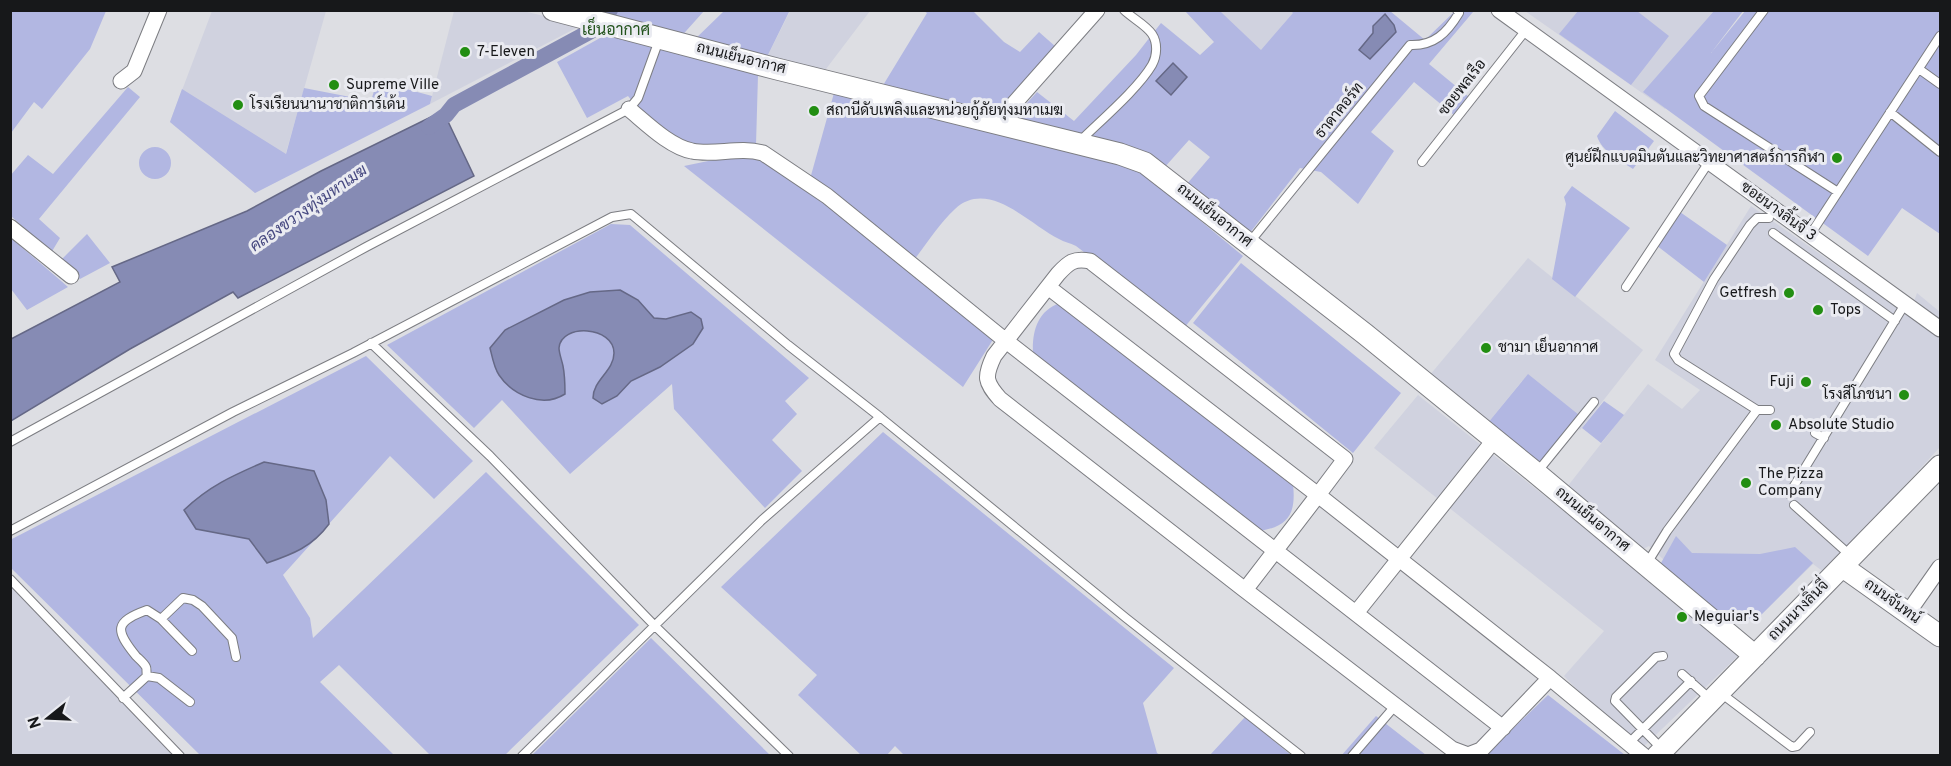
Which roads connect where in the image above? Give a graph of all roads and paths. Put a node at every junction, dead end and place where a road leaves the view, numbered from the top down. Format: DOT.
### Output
graph roads {
  1 [pos="159,10"];
  2 [pos="553,10"];
  3 [pos="1097,10"];
  4 [pos="1124,10"];
  5 [pos="1457,10"];
  6 [pos="1499,10"];
  7 [pos="1764,10"];
  8 [pos="1526,30"];
  9 [pos="1941,36"];
  10 [pos="660,39"];
  11 [pos="1919,69"];
  12 [pos="122,81"];
  13 [pos="1941,84"];
  14 [pos="628,110"];
  15 [pos="1890,112"];
  16 [pos="996,124"];
  17 [pos="1077,143"];
  18 [pos="1941,152"];
  19 [pos="1422,162"];
  20 [pos="1708,162"];
  21 [pos="1838,192"];
  22 [pos="1772,214"];
  23 [pos="10,227"];
  24 [pos="1810,235"];
  25 [pos="1248,244"];
  26 [pos="71,276"];
  27 [pos="1048,287"];
  28 [pos="1626,287"];
  29 [pos="1905,304"];
  30 [pos="1895,321"];
  31 [pos="1941,329"];
  32 [pos="1006,341"];
  33 [pos="371,343"];
  34 [pos="1594,402"];
  35 [pos="1757,410"];
  36 [pos="1770,410"];
  37 [pos="880,417"];
  38 [pos="1815,433"];
  39 [pos="1824,438"];
  40 [pos="1495,439"];
  41 [pos="10,442"];
  42 [pos="1941,466"];
  43 [pos="1536,472"];
  44 [pos="1789,494"];
  45 [pos="1318,495"];
  46 [pos="1794,505"];
  47 [pos="10,531"];
  48 [pos="1276,550"];
  49 [pos="1399,559"];
  50 [pos="1848,562"];
  51 [pos="1646,566"];
  52 [pos="1941,567"];
  53 [pos="10,579"];
  54 [pos="1245,591"];
  55 [pos="1356,613"];
  56 [pos="1907,614"];
  57 [pos="161,620"];
  58 [pos="654,625"];
  59 [pos="1941,636"];
  60 [pos="192,651"];
  61 [pos="1663,656"];
  62 [pos="1755,656"];
  63 [pos="236,657"];
  64 [pos="1682,674"];
  65 [pos="147,676"];
  66 [pos="1550,678"];
  67 [pos="1691,681"];
  68 [pos="1671,686"];
  69 [pos="1678,694"];
  70 [pos="1715,696"];
  71 [pos="123,698"];
  72 [pos="190,702"];
  73 [pos="1654,703"];
  74 [pos="1395,705"];
  75 [pos="1662,710"];
  76 [pos="1503,728"];
  77 [pos="1642,730"];
  78 [pos="1810,732"];
  79 [pos="1629,743"];
  80 [pos="1654,754"];
  81 [pos="180,756"];
  82 [pos="522,756"];
  83 [pos="789,756"];
  84 [pos="1301,756"];
  85 [pos="1352,756"];
  1 -- 12 [label="street"];
  2 -- 10 [label="street, ถนนเย็นอากาศ"];
  3 -- 16 [label="street"];
  4 -- 17 [label="lane"];
  5 -- 25 [label="lane, ธาดาคอร์ท"];
  6 -- 8 [label="street, ซอยนางลิ้นจี่ 3"];
  7 -- 21 [label="lane"];
  8 -- 19 [label="lane, ซอยพลเรือ"];
  8 -- 20 [label="street, ซอยนางลิ้นจี่ 3"];
  9 -- 11 [label="lane"];
  10 -- 14 [label="lane"];
  10 -- 16 [label="street, ถนนเย็นอากาศ"];
  11 -- 13 [label="lane"];
  11 -- 15 [label="lane"];
  14 -- 32 [label="street"];
  14 -- 41 [label="lane"];
  15 -- 18 [label="lane"];
  15 -- 21 [label="lane"];
  16 -- 17 [label="street, ถนนเย็นอากาศ"];
  17 -- 25 [label="street, ถนนเย็นอากาศ"];
  20 -- 22 [label="street, ซอยนางลิ้นจี่ 3"];
  20 -- 28 [label="lane"];
  21 -- 24 [label="lane"];
  22 -- 24 [label="street, ซอยนางลิ้นจี่ 3"];
  22 -- 30 [label="lane"];
  22 -- 35 [label="lane"];
  23 -- 26 [label="street"];
  24 -- 29 [label="street, ซอยนางลิ้นจี่ 3"];
  25 -- 40 [label="street, ถนนเย็นอากาศ"];
  27 -- 32 [label="street"];
  27 -- 45 [label="street"];
  27 -- 45 [label="street"];
  29 -- 30 [label="lane"];
  29 -- 31 [label="street, ซอยนางลิ้นจี่ 3"];
  30 -- 39 [label="lane"];
  32 -- 48 [label="street"];
  32 -- 54 [label="street"];
  33 -- 37 [label="lane"];
  33 -- 47 [label="lane"];
  33 -- 58 [label="lane"];
  34 -- 43 [label="lane"];
  35 -- 36 [label="lane"];
  35 -- 51 [label="lane"];
  37 -- 58 [label="lane"];
  37 -- 84 [label="lane"];
  38 -- 39 [label="lane"];
  39 -- 44 [label="lane"];
  40 -- 43 [label="street, ถนนเย็นอากาศ"];
  40 -- 49 [label="street"];
  42 -- 50 [label="street, ถนนนางลิ้นจี่"];
  43 -- 51 [label="street, ถนนเย็นอากาศ"];
  45 -- 48 [label="street"];
  45 -- 49 [label="street"];
  46 -- 50 [label="lane"];
  48 -- 54 [label="street"];
  48 -- 55 [label="street"];
  49 -- 55 [label="street"];
  49 -- 66 [label="street"];
  50 -- 56 [label="street, ถนนจันทน์"];
  50 -- 62 [label="street, ถนนนางลิ้นจี่"];
  51 -- 62 [label="street, ถนนเย็นอากาศ"];
  52 -- 56 [label="street"];
  53 -- 71 [label="lane"];
  54 -- 74 [label="street"];
  55 -- 76 [label="street"];
  56 -- 59 [label="street, ถนนจันทน์"];
  57 -- 60 [label="lane"];
  57 -- 63 [label="lane"];
  57 -- 65 [label="lane"];
  58 -- 82 [label="lane"];
  58 -- 83 [label="lane"];
  61 -- 77 [label="lane"];
  62 -- 70 [label="street, ถนนนางลิ้นจี่"];
  64 -- 67 [label="lane"];
  65 -- 71 [label="lane"];
  65 -- 72 [label="lane"];
  66 -- 76 [label="street"];
  66 -- 79 [label="street"];
  67 -- 69 [label="lane"];
  67 -- 70 [label="lane"];
  68 -- 69 [label="lane"];
  69 -- 75 [label="lane"];
  70 -- 78 [label="lane"];
  70 -- 80 [label="street, ถนนนางลิ้นจี่"];
  71 -- 81 [label="lane"];
  73 -- 75 [label="lane"];
  74 -- 76 [label="street"];
  74 -- 85 [label="lane"];
  75 -- 77 [label="lane"];
  77 -- 79 [label="lane"];
  77 -- 80 [label="lane"];
  79 -- 80 [label="street"];
}
